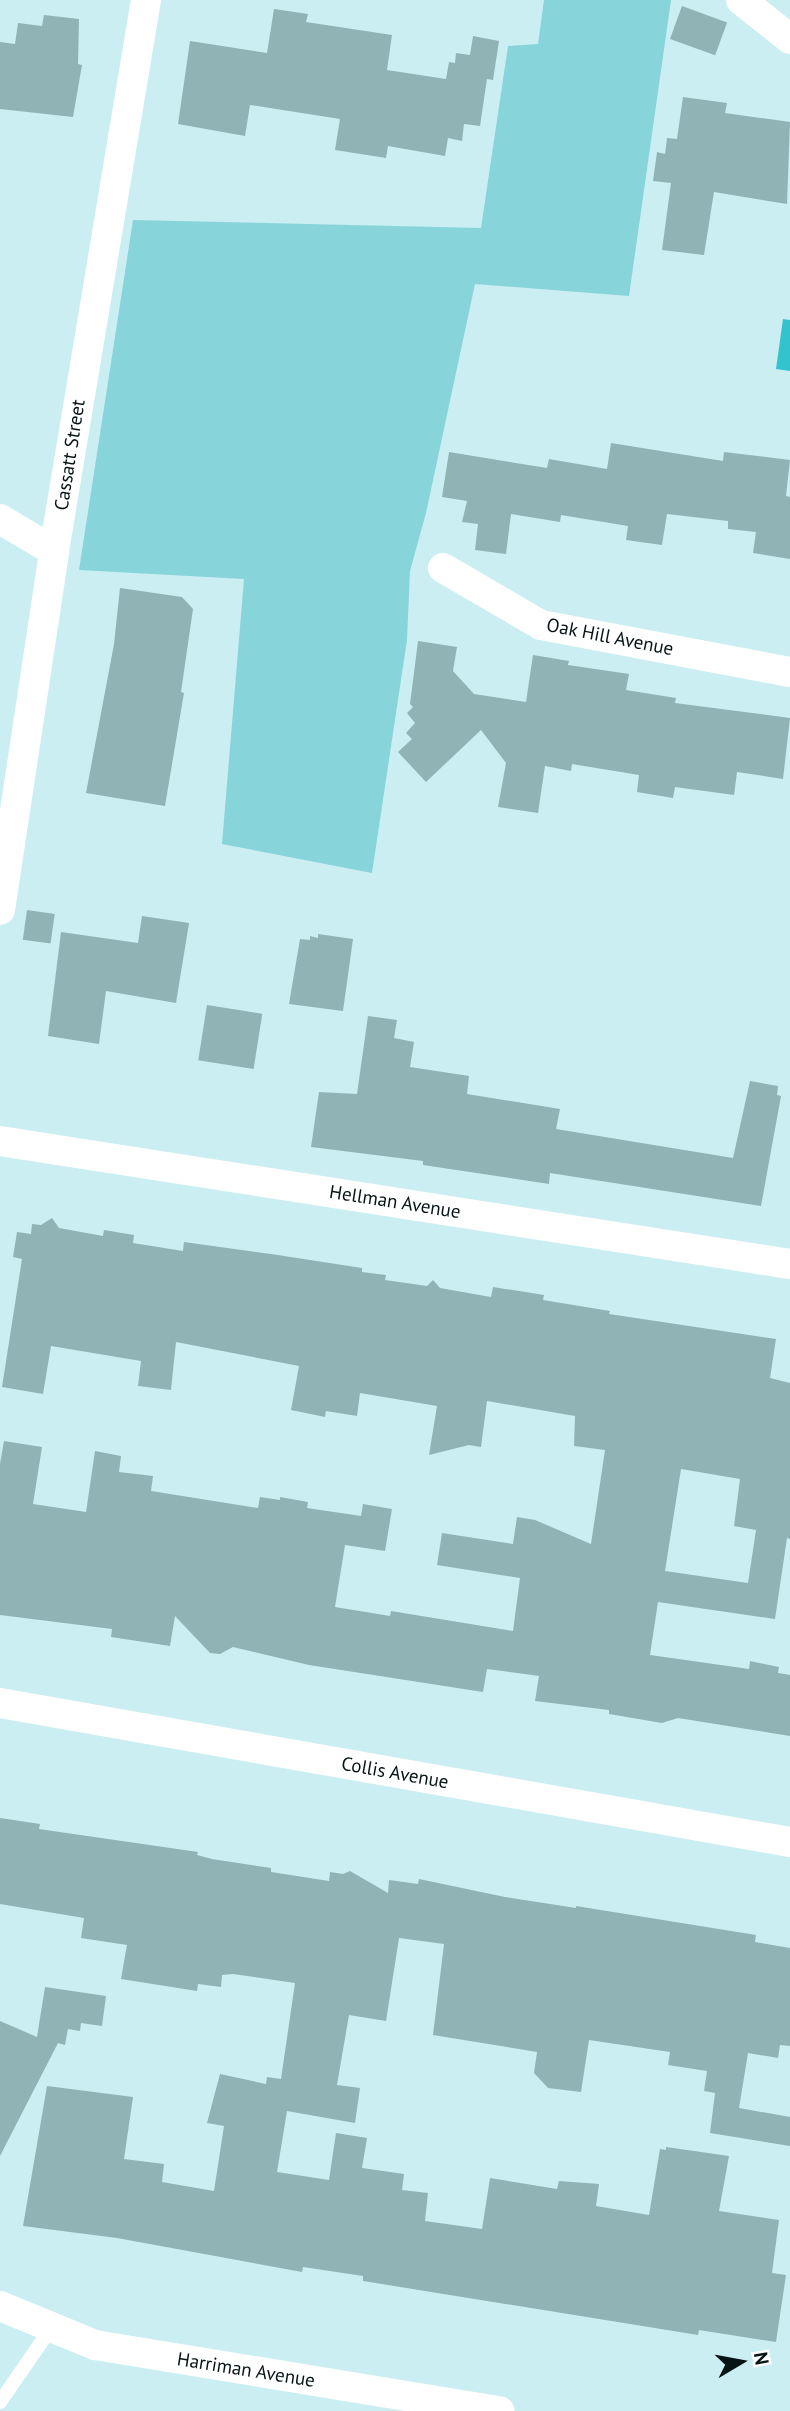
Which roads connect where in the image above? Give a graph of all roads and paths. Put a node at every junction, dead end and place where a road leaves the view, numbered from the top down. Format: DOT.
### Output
graph roads {
  1 [pos="146,0"];
  2 [pos="741,0"];
  3 [pos="790,39"];
  4 [pos="0,519"];
  5 [pos="54,551"];
  6 [pos="443,568"];
  7 [pos="790,672"];
  8 [pos="0,910"];
  9 [pos="0,1141"];
  10 [pos="790,1264"];
  11 [pos="0,1703"];
  12 [pos="790,1842"];
  13 [pos="0,2306"];
  14 [pos="51,2328"];
  15 [pos="0,2402"];
  16 [pos="500,2411"];
  1 -- 5 [label="street, Cassatt Street"];
  2 -- 3 [label="street"];
  4 -- 5 [label="street"];
  5 -- 8 [label="street, Cassatt Street"];
  6 -- 7 [label="street, Oak Hill Avenue"];
  9 -- 10 [label="street, Hellman Avenue"];
  11 -- 12 [label="street, Collis Avenue"];
  13 -- 14 [label="street, Harriman Avenue"];
  14 -- 15 [label="lane"];
  14 -- 16 [label="street, Harriman Avenue"];
}
